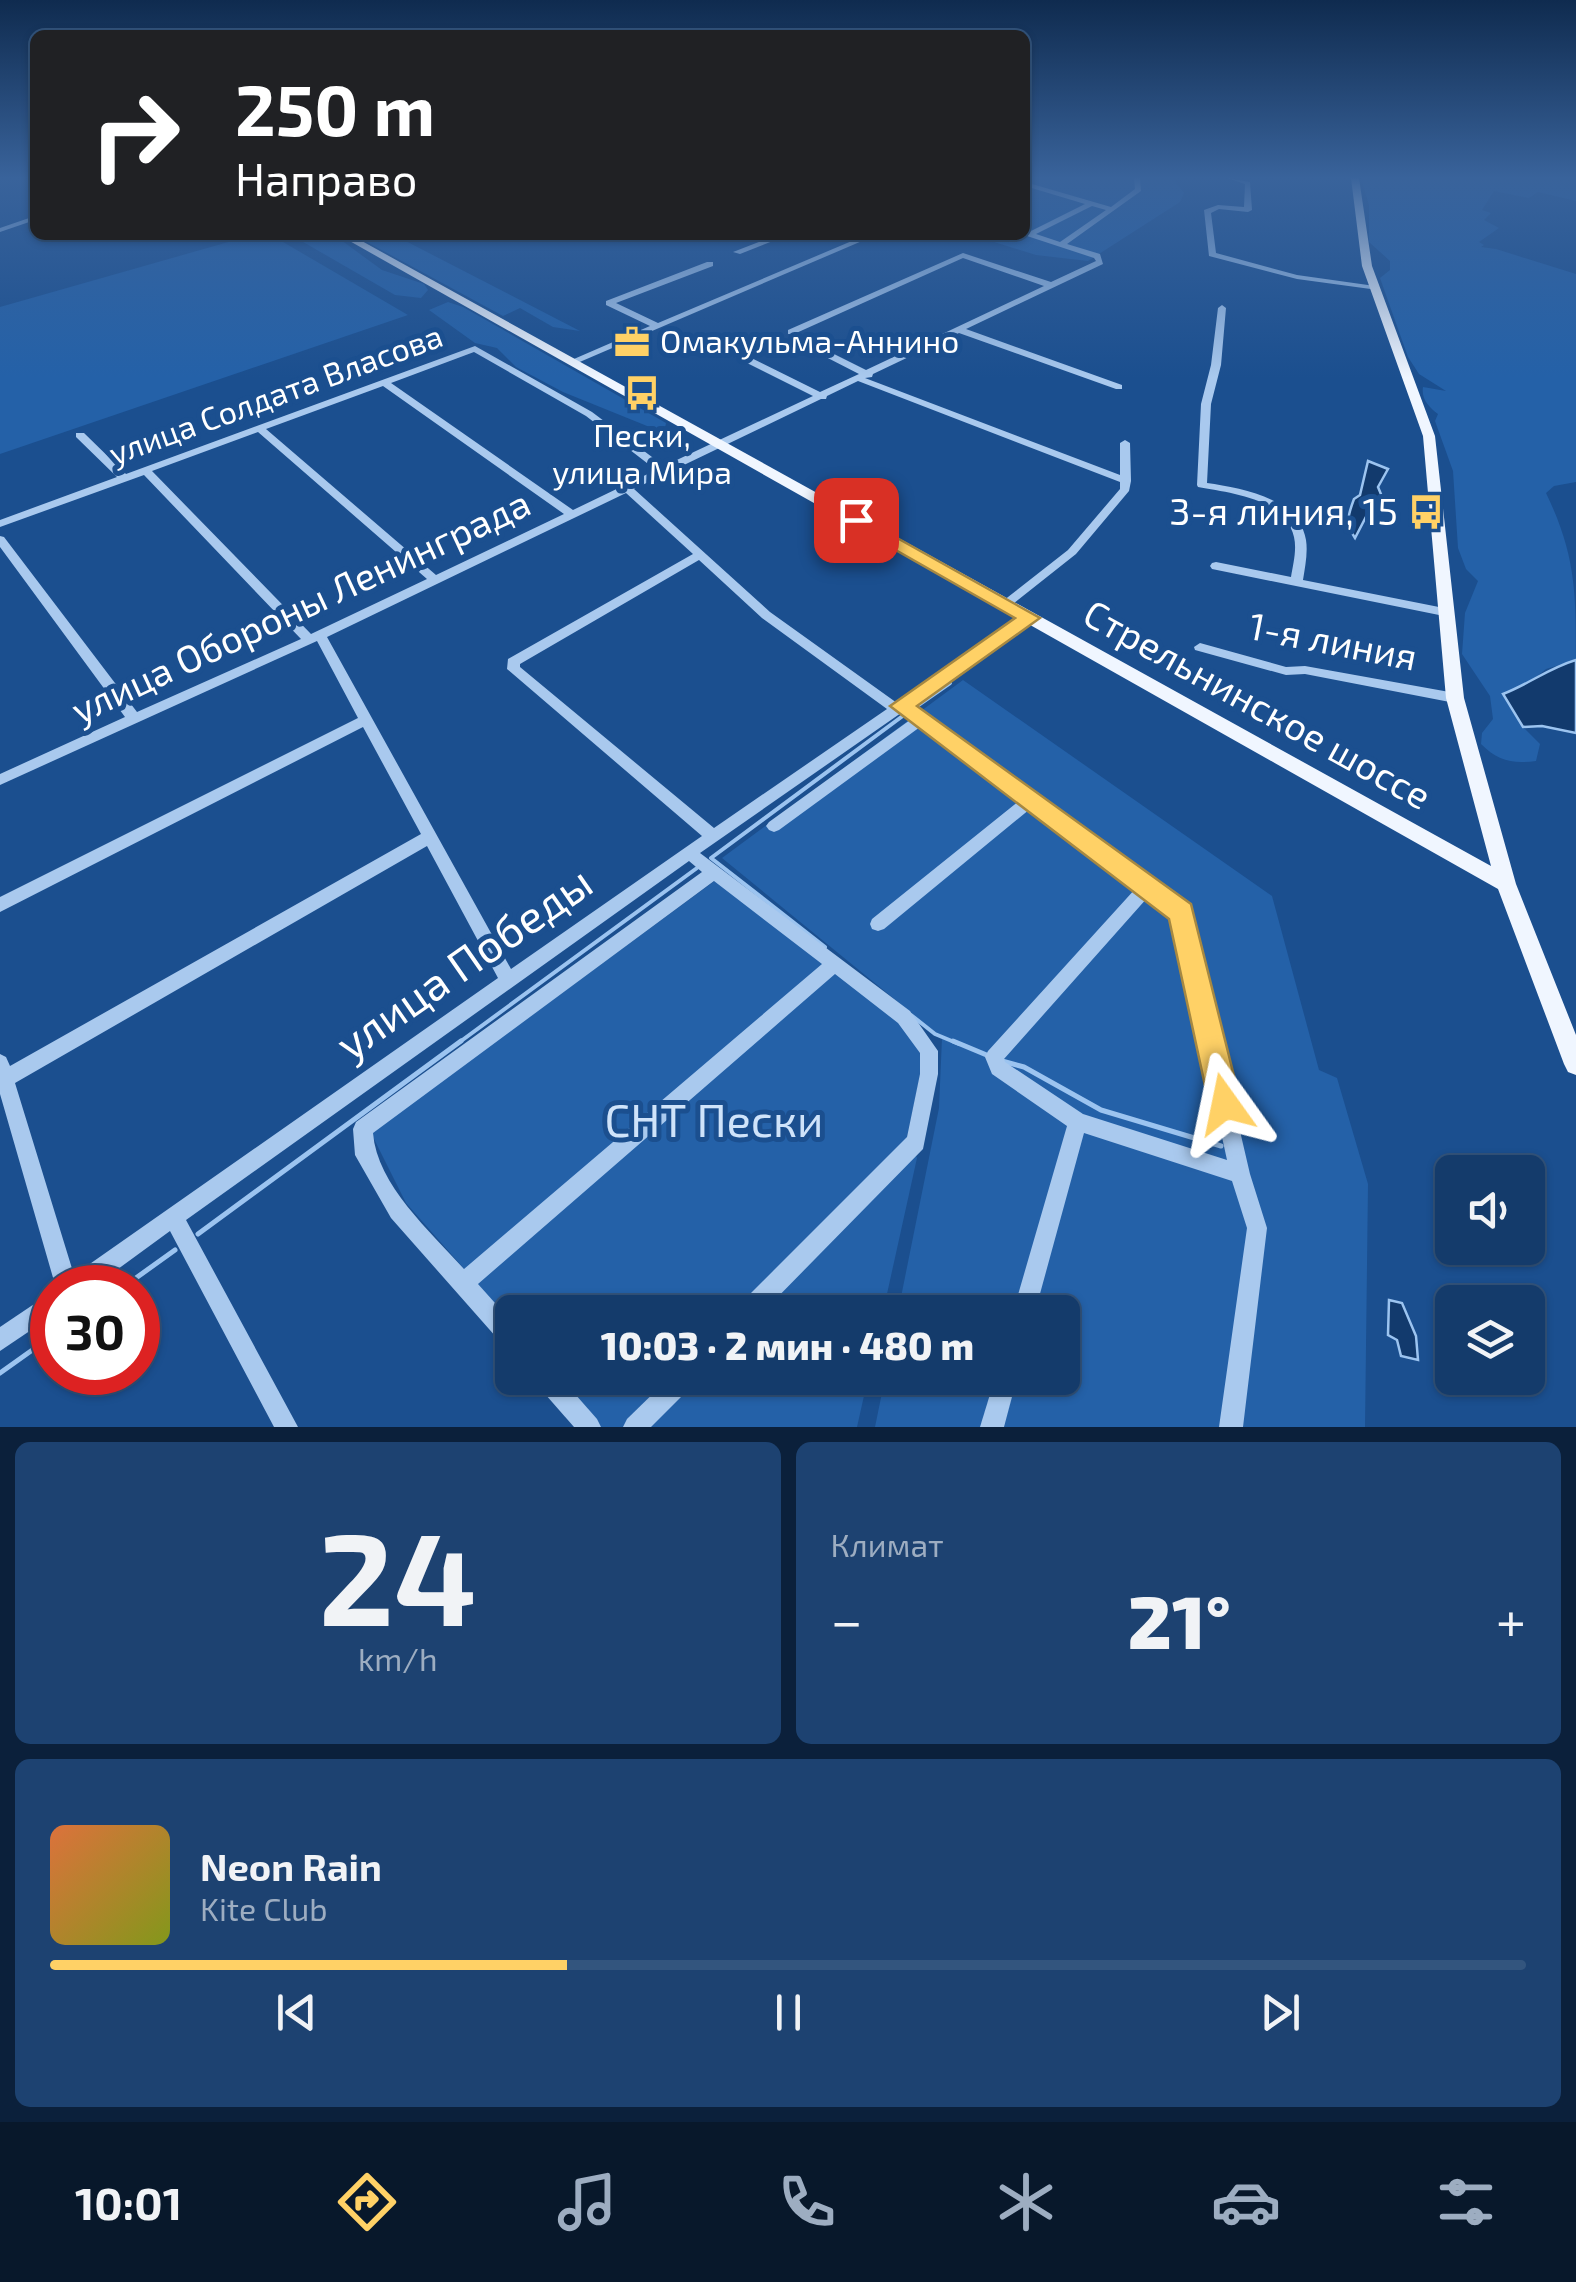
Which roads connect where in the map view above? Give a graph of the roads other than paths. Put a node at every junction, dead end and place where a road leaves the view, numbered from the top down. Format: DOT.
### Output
graph roads {
  1 [pos="361,245"];
  2 [pos="758,245"];
  3 [pos="849,245"];
  4 [pos="1064,245"];
  5 [pos="1211,245"];
  6 [pos="1364,245"];
  7 [pos="738,252"];
  8 [pos="710,264"];
  9 [pos="1053,286"];
  10 [pos="1375,288"];
  11 [pos="1222,308"];
  12 [pos="658,326"];
  13 [pos="962,331"];
  14 [pos="791,332"];
  15 [pos="700,336"];
  16 [pos="823,352"];
  17 [pos="572,362"];
  18 [pos="865,377"];
  19 [pos="383,382"];
  20 [pos="1119,387"];
  21 [pos="824,397"];
  22 [pos="259,428"];
  23 [pos="80,435"];
  24 [pos="715,441"];
  25 [pos="1125,443"];
  26 [pos="661,469"];
  27 [pos="145,470"];
  28 [pos="124,478"];
  29 [pos="1126,481"];
  30 [pos="627,488"];
  31 [pos="572,514"];
  32 [pos="0,524"];
  33 [pos="0,539"];
  34 [pos="698,556"];
  35 [pos="1216,566"];
  36 [pos="435,580"];
  37 [pos="1297,582"];
  38 [pos="1004,604"];
  39 [pos="1444,612"];
  40 [pos="1030,618"];
  41 [pos="314,636"];
  42 [pos="1200,647"];
  43 [pos="1455,698"];
  44 [pos="899,707"];
  45 [pos="134,719"];
  46 [pos="365,720"];
  47 [pos="920,720"];
  48 [pos="0,780"];
  49 [pos="1030,800"];
  50 [pos="774,826"];
  51 [pos="712,836"];
  52 [pos="429,837"];
  53 [pos="689,853"];
  54 [pos="714,872"];
  55 [pos="1506,884"];
  56 [pos="1148,885"];
  57 [pos="0,905"];
  58 [pos="878,924"];
  59 [pos="835,963"];
  60 [pos="508,980"];
  61 [pos="1576,1064"];
  62 [pos="2,1071"];
  63 [pos="1078,1122"];
  64 [pos="1240,1174"];
  65 [pos="173,1216"];
  66 [pos="63,1265"];
  67 [pos="103,1265"];
  68 [pos="465,1282"];
  69 [pos="765,1295"];
  70 [pos="1029,1295"];
  71 [pos="30,1318"];
  72 [pos="495,1318"];
  73 [pos="0,1340"];
  74 [pos="561,1395"];
  75 [pos="667,1395"];
  76 [pos="1001,1395"];
  77 [pos="286,1427"];
  78 [pos="589,1427"];
  79 [pos="635,1427"];
  80 [pos="992,1427"];
  81 [pos="1231,1427"];
  1 -- 17 [label="main road, Стрельнинское шоссе"];
  2 -- 7 [label="street"];
  3 -- 12 [label="street"];
  4 -- 9 [label="street, улица Обороны Ленинграда"];
  5 -- 10 [label="street"];
  6 -- 10 [label="main road"];
  8 -- 12 [label="street"];
  9 -- 13 [label="street, улица Обороны Ленинграда"];
  9 -- 14 [label="street"];
  10 -- 39 [label="main road"];
  11 -- 37 [label="street"];
  12 -- 17 [label="street"];
  13 -- 18 [label="street, улица Обороны Ленинграда"];
  13 -- 20 [label="street"];
  15 -- 21 [label="street"];
  16 -- 18 [label="street"];
  17 -- 24 [label="main road, Стрельнинское шоссе"];
  18 -- 21 [label="street, улица Обороны Ленинграда"];
  18 -- 29 [label="street"];
  19 -- 22 [label="street, улица Солдата Власова"];
  19 -- 26 [label="street, улица Солдата Власова"];
  19 -- 31 [label="street"];
  21 -- 24 [label="street, улица Обороны Ленинграда"];
  22 -- 27 [label="street, улица Солдата Власова"];
  22 -- 36 [label="street"];
  23 -- 28 [label="street"];
  24 -- 26 [label="street, улица Обороны Ленинграда"];
  24 -- 38 [label="main road, Стрельнинское шоссе"];
  25 -- 29 [label="street"];
  26 -- 30 [label="street, улица Обороны Ленинграда"];
  27 -- 28 [label="street, улица Солдата Власова"];
  27 -- 41 [label="street"];
  28 -- 32 [label="street, улица Солдата Власова"];
  29 -- 38 [label="street"];
  30 -- 31 [label="street, улица Обороны Ленинграда"];
  30 -- 34 [label="street"];
  31 -- 36 [label="street, улица Обороны Ленинграда"];
  33 -- 45 [label="street"];
  34 -- 44 [label="street"];
  34 -- 51 [label="street"];
  35 -- 37 [label="street"];
  36 -- 41 [label="street, улица Обороны Ленинграда"];
  37 -- 39 [label="street"];
  38 -- 40 [label="main road, Стрельнинское шоссе"];
  39 -- 43 [label="main road"];
  40 -- 44 [label="street, улица Победы"];
  40 -- 55 [label="main road, Стрельнинское шоссе"];
  41 -- 45 [label="street, улица Обороны Ленинграда"];
  41 -- 46 [label="street"];
  42 -- 43 [label="street, 1-я линия"];
  43 -- 55 [label="main road"];
  44 -- 47 [label="street"];
  44 -- 51 [label="street, улица Победы"];
  45 -- 48 [label="street, улица Обороны Ленинграда"];
  46 -- 52 [label="street"];
  46 -- 57 [label="street"];
  47 -- 49 [label="street"];
  47 -- 50 [label="street"];
  49 -- 56 [label="street"];
  49 -- 58 [label="street"];
  51 -- 53 [label="street, улица Победы"];
  52 -- 60 [label="street"];
  52 -- 62 [label="street"];
  53 -- 54 [label="street"];
  53 -- 60 [label="street, улица Победы"];
  54 -- 59 [label="street"];
  54 -- 68 [label="street"];
  55 -- 61 [label="main road"];
  56 -- 63 [label="street"];
  56 -- 64 [label="street"];
  59 -- 68 [label="street"];
  59 -- 69 [label="street"];
  60 -- 65 [label="street, улица Победы"];
  62 -- 66 [label="street"];
  63 -- 64 [label="street"];
  63 -- 70 [label="street"];
  64 -- 81 [label="street"];
  65 -- 67 [label="street, улица Победы"];
  65 -- 77 [label="street"];
  68 -- 72 [label="street"];
  71 -- 73 [label="street"];
  74 -- 78 [label="street"];
  75 -- 79 [label="street"];
  76 -- 80 [label="street"];
}
